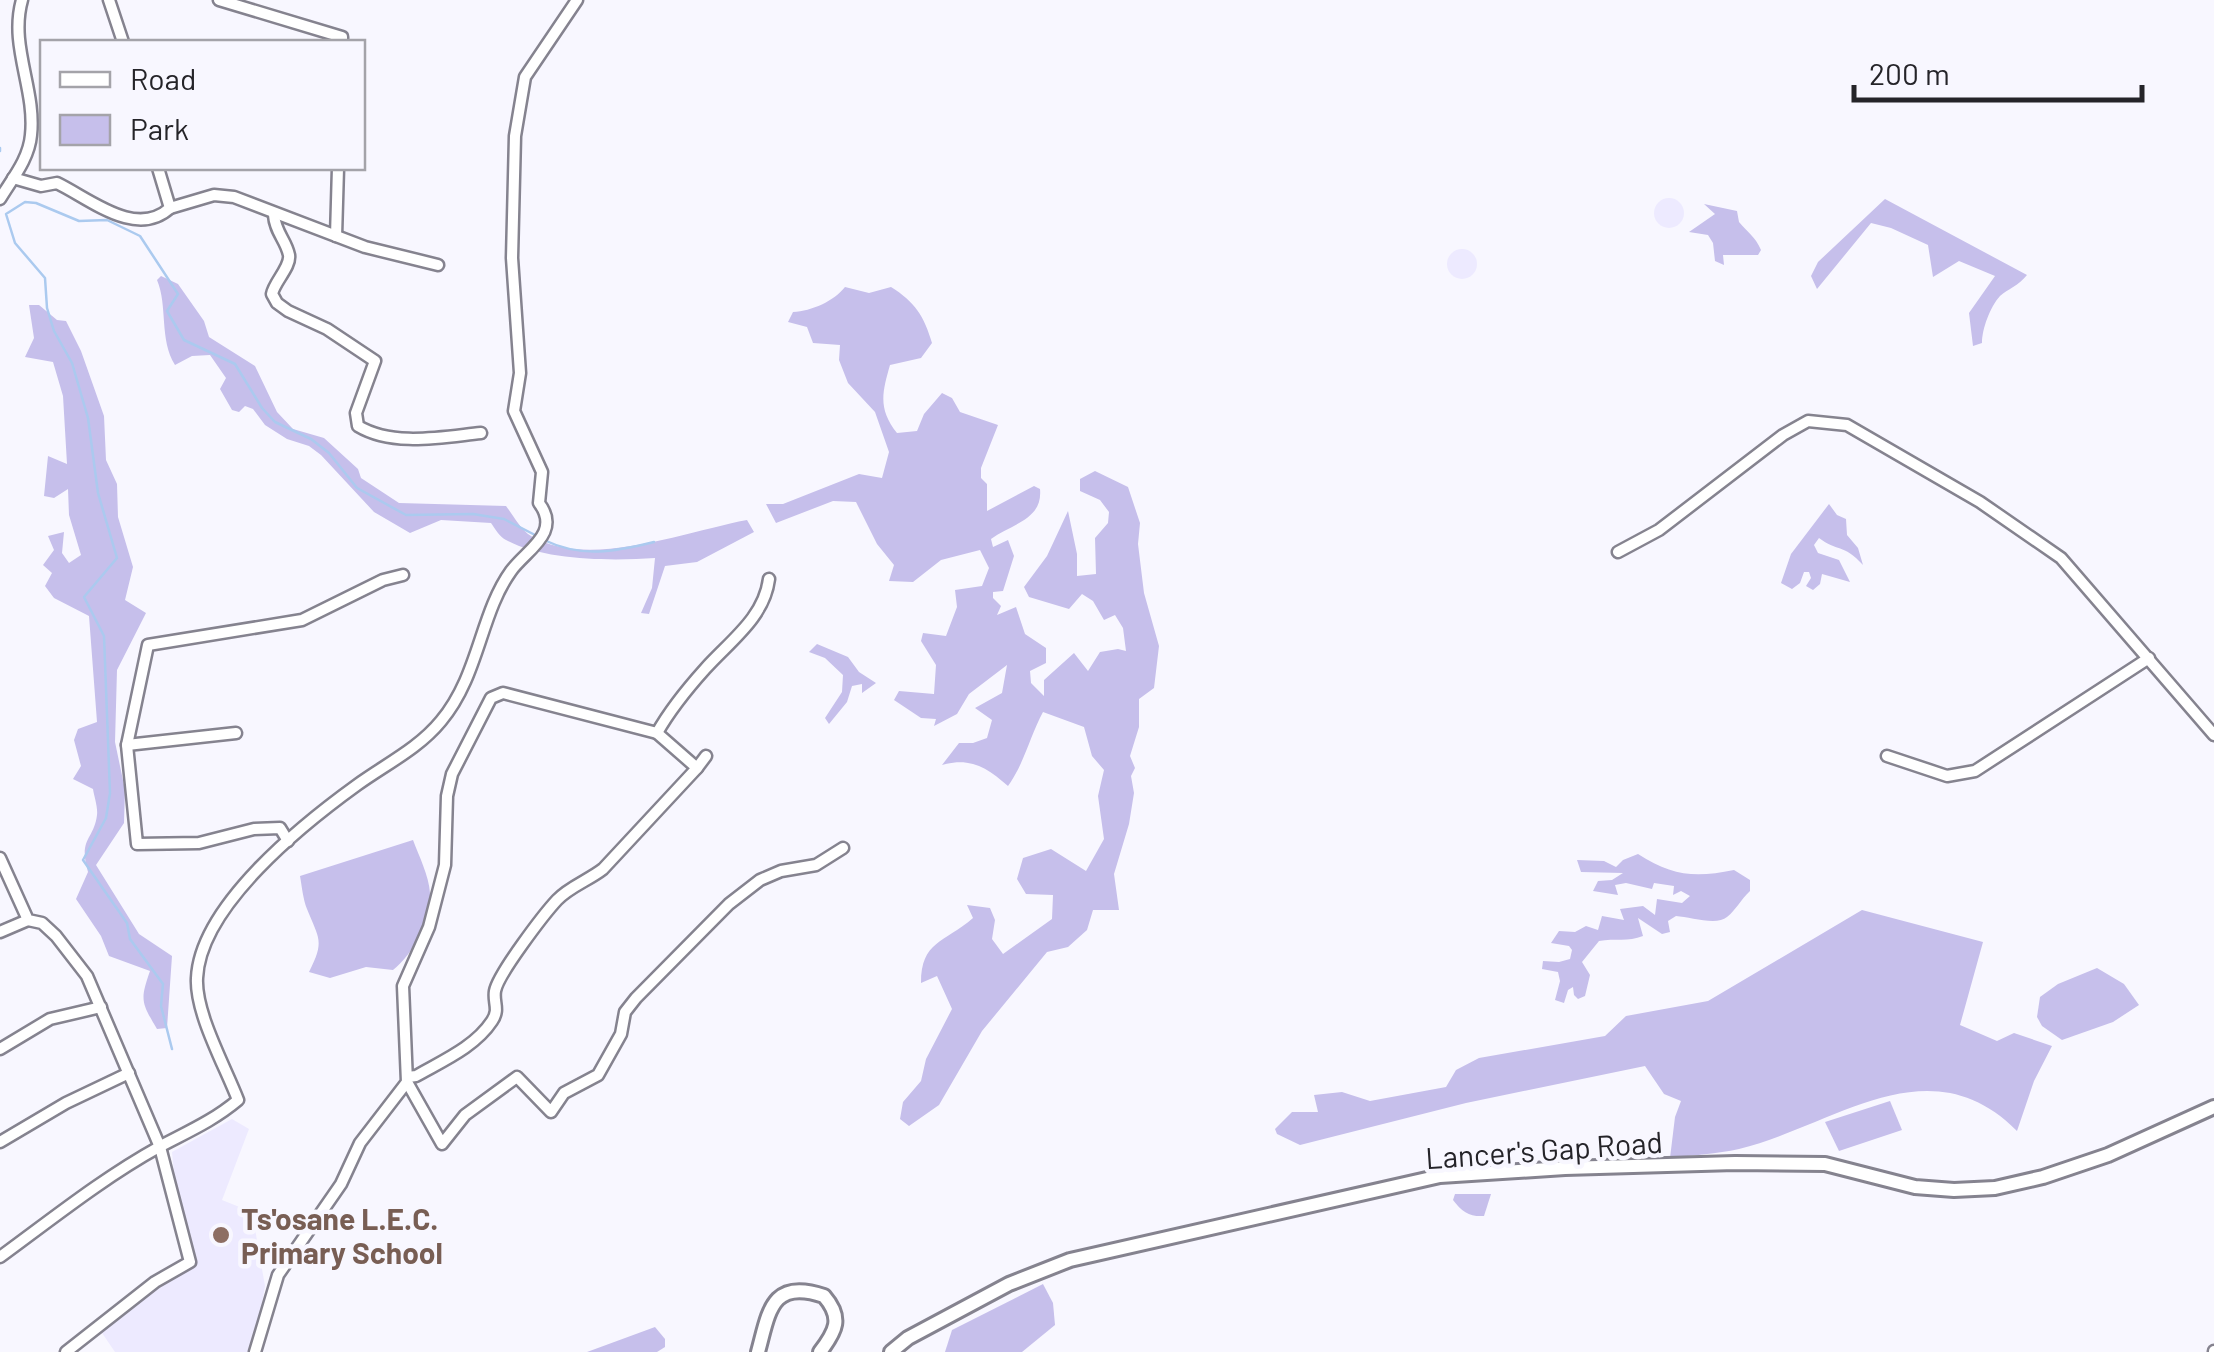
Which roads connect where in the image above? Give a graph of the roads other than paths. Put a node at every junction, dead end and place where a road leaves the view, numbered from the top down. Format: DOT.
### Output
graph roads {
  1 [pos="22,0"];
  2 [pos="109,0"];
  3 [pos="219,0"];
  4 [pos="577,0"];
  5 [pos="122,40"];
  6 [pos="342,40"];
  7 [pos="159,170"];
  8 [pos="338,170"];
  9 [pos="13,178"];
  10 [pos="0,199"];
  11 [pos="170,208"];
  12 [pos="274,215"];
  13 [pos="336,236"];
  14 [pos="438,265"];
  15 [pos="481,433"];
  16 [pos="1618,552"];
  17 [pos="404,576"];
  18 [pos="769,580"];
  19 [pos="2149,658"];
  20 [pos="656,733"];
  21 [pos="236,734"];
  22 [pos="2214,735"];
  23 [pos="128,745"];
  24 [pos="706,756"];
  25 [pos="1888,756"];
  26 [pos="697,768"];
  27 [pos="288,841"];
  28 [pos="843,848"];
  29 [pos="0,858"];
  30 [pos="28,920"];
  31 [pos="0,932"];
  32 [pos="101,1007"];
  33 [pos="0,1049"];
  34 [pos="130,1073"];
  35 [pos="408,1080"];
  36 [pos="2214,1107"];
  37 [pos="0,1142"];
  38 [pos="160,1147"];
  39 [pos="0,1256"];
  40 [pos="66,1352"];
  41 [pos="256,1352"];
  42 [pos="758,1352"];
  43 [pos="820,1352"];
  44 [pos="890,1352"];
  1 -- 9 [label="street"];
  2 -- 5 [label="street"];
  3 -- 6 [label="street"];
  4 -- 27 [label="street"];
  7 -- 11 [label="street"];
  8 -- 13 [label="street"];
  9 -- 10 [label="street"];
  9 -- 11 [label="street"];
  11 -- 12 [label="street"];
  12 -- 13 [label="street"];
  12 -- 15 [label="street"];
  13 -- 14 [label="street"];
  16 -- 19 [label="street"];
  17 -- 23 [label="street"];
  18 -- 20 [label="street"];
  19 -- 22 [label="street"];
  19 -- 25 [label="street"];
  20 -- 26 [label="street"];
  20 -- 35 [label="street"];
  21 -- 23 [label="street"];
  23 -- 27 [label="street"];
  24 -- 26 [label="street"];
  26 -- 35 [label="street"];
  27 -- 38 [label="street"];
  28 -- 35 [label="street"];
  29 -- 30 [label="street"];
  30 -- 31 [label="street"];
  30 -- 32 [label="street"];
  32 -- 33 [label="street"];
  32 -- 34 [label="street"];
  34 -- 37 [label="street"];
  34 -- 38 [label="street"];
  35 -- 41 [label="street"];
  36 -- 44 [label="main road, Lancer's Gap Road"];
  38 -- 39 [label="street"];
  38 -- 40 [label="street"];
  42 -- 43 [label="main road"];
}
